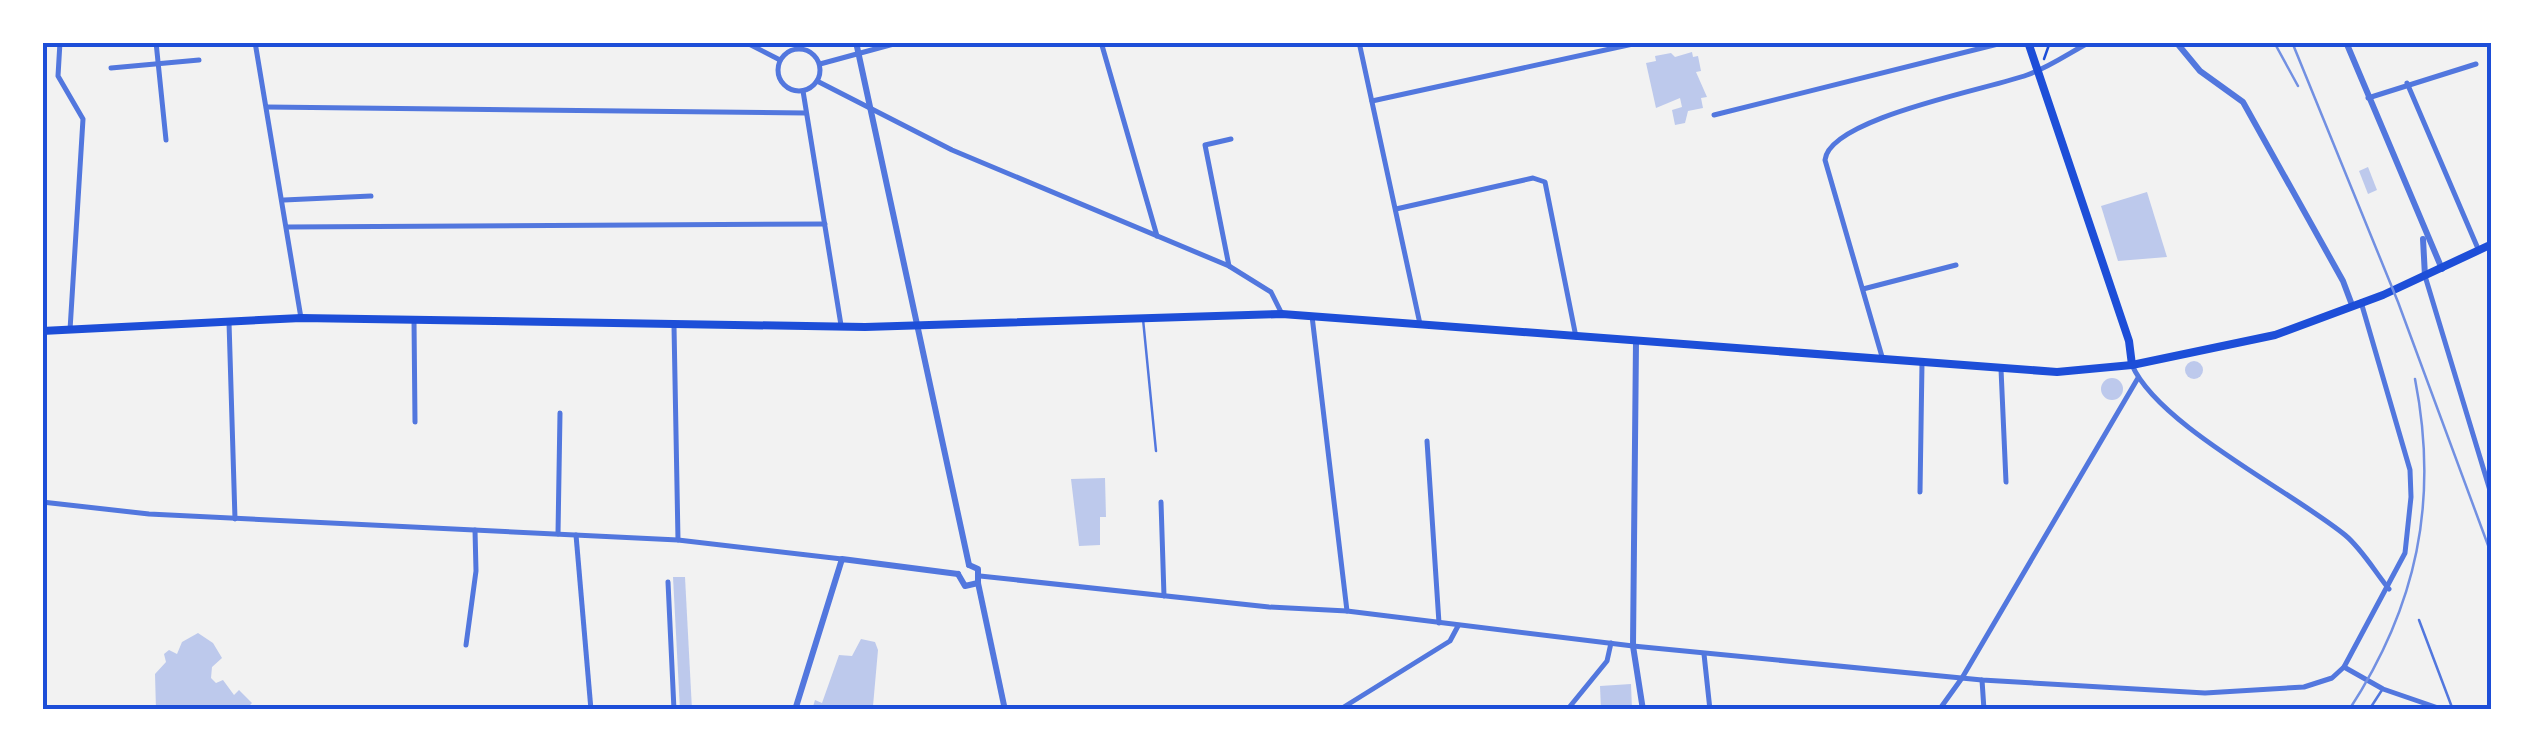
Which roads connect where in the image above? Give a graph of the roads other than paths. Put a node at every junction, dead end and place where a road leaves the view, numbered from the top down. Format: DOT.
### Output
graph roads {
  1 [pos="60,42"];
  2 [pos="156,42"];
  3 [pos="255,42"];
  4 [pos="745,42"];
  5 [pos="856,42"];
  6 [pos="901,42"];
  7 [pos="1101,42"];
  8 [pos="1360,42"];
  9 [pos="1642,42"];
  10 [pos="2006,42"];
  11 [pos="2028,42"];
  12 [pos="2090,42"];
  13 [pos="2176,42"];
  14 [pos="2346,42"];
  15 [pos="791,46"];
  16 [pos="858,54"];
  17 [pos="199,60"];
  18 [pos="780,60"];
  19 [pos="158,63"];
  20 [pos="820,64"];
  21 [pos="2476,64"];
  22 [pos="111,68"];
  23 [pos="2040,70"];
  24 [pos="817,81"];
  25 [pos="2406,83"];
  26 [pos="803,91"];
  27 [pos="2368,98"];
  28 [pos="1372,102"];
  29 [pos="267,107"];
  30 [pos="872,108"];
  31 [pos="806,112"];
  32 [pos="1714,116"];
  33 [pos="1230,139"];
  34 [pos="166,140"];
  35 [pos="370,196"];
  36 [pos="282,200"];
  37 [pos="1396,209"];
  38 [pos="825,224"];
  39 [pos="288,227"];
  40 [pos="2421,228"];
  41 [pos="1157,236"];
  42 [pos="2492,244"];
  43 [pos="2479,252"];
  44 [pos="1956,264"];
  45 [pos="1229,266"];
  46 [pos="2442,269"];
  47 [pos="2425,276"];
  48 [pos="1862,289"];
  49 [pos="2356,304"];
  50 [pos="1282,314"];
  51 [pos="1312,316"];
  52 [pos="1142,317"];
  53 [pos="301,318"];
  54 [pos="414,318"];
  55 [pos="229,322"];
  56 [pos="916,324"];
  57 [pos="1420,324"];
  58 [pos="674,326"];
  59 [pos="841,326"];
  60 [pos="70,330"];
  61 [pos="42,331"];
  62 [pos="1576,337"];
  63 [pos="1636,342"];
  64 [pos="1882,360"];
  65 [pos="1922,363"];
  66 [pos="2132,365"];
  67 [pos="2001,369"];
  68 [pos="2138,378"];
  69 [pos="560,412"];
  70 [pos="415,422"];
  71 [pos="1427,442"];
  72 [pos="1156,452"];
  73 [pos="2006,482"];
  74 [pos="1920,492"];
  75 [pos="2492,497"];
  76 [pos="42,502"];
  77 [pos="1161,502"];
  78 [pos="235,518"];
  79 [pos="476,530"];
  80 [pos="558,534"];
  81 [pos="576,535"];
  82 [pos="678,540"];
  83 [pos="842,559"];
  84 [pos="969,564"];
  85 [pos="958,574"];
  86 [pos="979,580"];
  87 [pos="668,582"];
  88 [pos="2389,589"];
  89 [pos="1164,596"];
  90 [pos="1347,610"];
  91 [pos="2419,620"];
  92 [pos="1439,624"];
  93 [pos="1458,626"];
  94 [pos="1611,643"];
  95 [pos="466,645"];
  96 [pos="1633,646"];
  97 [pos="1704,654"];
  98 [pos="2344,667"];
  99 [pos="1962,678"];
  100 [pos="1982,680"];
  101 [pos="2383,689"];
  102 [pos="1356,699"];
  103 [pos="591,710"];
  104 [pos="674,710"];
  105 [pos="796,710"];
  106 [pos="1005,710"];
  107 [pos="1340,710"];
  108 [pos="1356,710"];
  109 [pos="1567,710"];
  110 [pos="1643,710"];
  111 [pos="1710,710"];
  112 [pos="1939,710"];
  113 [pos="1984,710"];
  114 [pos="2370,710"];
  115 [pos="2444,710"];
  116 [pos="2453,710"];
  1 -- 60 [label="street"];
  2 -- 19 [label="street"];
  3 -- 29 [label="street"];
  4 -- 18 [label="street"];
  5 -- 16 [label="street"];
  6 -- 16 [label="street"];
  7 -- 41 [label="street"];
  8 -- 28 [label="street"];
  9 -- 28 [label="street"];
  10 -- 32 [label="street"];
  11 -- 23 [label="main road"];
  12 -- 23 [label="street"];
  13 -- 49 [label="street"];
  14 -- 27 [label="street"];
  15 -- 18 [label="street"];
  15 -- 20 [label="street"];
  16 -- 20 [label="street"];
  16 -- 30 [label="street"];
  17 -- 19 [label="street"];
  18 -- 26 [label="street"];
  19 -- 22 [label="street"];
  19 -- 34 [label="street"];
  20 -- 24 [label="street"];
  21 -- 25 [label="street"];
  23 -- 48 [label="street"];
  23 -- 66 [label="main road"];
  24 -- 26 [label="street"];
  24 -- 30 [label="street"];
  25 -- 27 [label="street"];
  25 -- 43 [label="street"];
  26 -- 31 [label="street"];
  27 -- 40 [label="street"];
  28 -- 37 [label="street"];
  29 -- 31 [label="street"];
  29 -- 36 [label="street"];
  30 -- 41 [label="street"];
  30 -- 56 [label="street"];
  31 -- 38 [label="street"];
  33 -- 45 [label="street"];
  35 -- 36 [label="street"];
  36 -- 39 [label="street"];
  37 -- 57 [label="street"];
  37 -- 62 [label="street"];
  38 -- 39 [label="street"];
  38 -- 59 [label="street"];
  39 -- 53 [label="street"];
  40 -- 46 [label="street"];
  40 -- 47 [label="street"];
  41 -- 45 [label="street"];
  42 -- 43 [label="main road"];
  43 -- 46 [label="main road"];
  44 -- 48 [label="street"];
  45 -- 50 [label="street"];
  46 -- 47 [label="main road"];
  47 -- 49 [label="main road"];
  47 -- 75 [label="street"];
  48 -- 64 [label="street"];
  49 -- 66 [label="main road"];
  49 -- 88 [label="street"];
  50 -- 51 [label="main road"];
  50 -- 52 [label="main road"];
  51 -- 57 [label="main road"];
  51 -- 90 [label="street"];
  52 -- 56 [label="main road"];
  52 -- 72 [label="lane"];
  53 -- 54 [label="main road"];
  53 -- 55 [label="main road"];
  54 -- 58 [label="main road"];
  54 -- 70 [label="street"];
  55 -- 60 [label="main road"];
  55 -- 78 [label="street"];
  56 -- 59 [label="main road"];
  56 -- 84 [label="street"];
  57 -- 62 [label="main road"];
  58 -- 59 [label="main road"];
  58 -- 82 [label="street"];
  60 -- 61 [label="main road"];
  62 -- 63 [label="main road"];
  63 -- 64 [label="main road"];
  63 -- 96 [label="street"];
  64 -- 65 [label="main road"];
  65 -- 67 [label="main road"];
  65 -- 74 [label="street"];
  66 -- 67 [label="main road"];
  66 -- 68 [label="street"];
  67 -- 73 [label="street"];
  68 -- 88 [label="street"];
  68 -- 99 [label="street"];
  69 -- 80 [label="street"];
  71 -- 92 [label="street"];
  76 -- 78 [label="street"];
  77 -- 89 [label="street"];
  78 -- 79 [label="street"];
  79 -- 80 [label="street"];
  79 -- 95 [label="street"];
  80 -- 81 [label="street"];
  81 -- 82 [label="street"];
  81 -- 103 [label="street"];
  82 -- 83 [label="street"];
  83 -- 85 [label="street"];
  83 -- 105 [label="street"];
  84 -- 85 [label="street"];
  84 -- 86 [label="street"];
  85 -- 86 [label="street"];
  86 -- 89 [label="street"];
  86 -- 106 [label="street"];
  87 -- 104 [label="street"];
  88 -- 98 [label="street"];
  89 -- 90 [label="street"];
  90 -- 92 [label="street"];
  91 -- 116 [label="lane"];
  92 -- 93 [label="street"];
  93 -- 94 [label="street"];
  93 -- 102 [label="street"];
  94 -- 96 [label="street"];
  94 -- 109 [label="street"];
  96 -- 97 [label="street"];
  96 -- 110 [label="street"];
  97 -- 99 [label="street"];
  97 -- 111 [label="street"];
  98 -- 100 [label="street"];
  98 -- 101 [label="street"];
  99 -- 100 [label="street"];
  99 -- 112 [label="street"];
  100 -- 113 [label="street"];
  101 -- 114 [label="lane"];
  101 -- 115 [label="street"];
  102 -- 107 [label="street"];
  102 -- 108 [label="street"];
}
